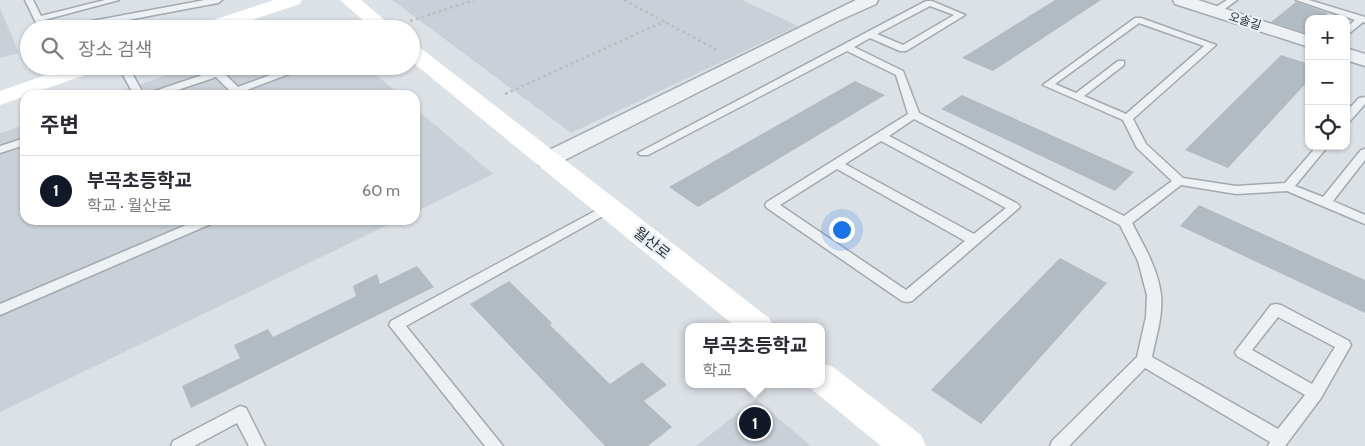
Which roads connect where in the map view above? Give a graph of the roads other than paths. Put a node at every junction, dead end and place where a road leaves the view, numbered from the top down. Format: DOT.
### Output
graph roads {
  1 [pos="28,0"];
  2 [pos="114,0"];
  3 [pos="218,0"];
  4 [pos="293,0"];
  5 [pos="349,0"];
  6 [pos="870,0"];
  7 [pos="1181,0"];
  8 [pos="1233,0"];
  9 [pos="1300,0"];
  10 [pos="1219,9"];
  11 [pos="39,19"];
  12 [pos="112,20"];
  13 [pos="232,20"];
  14 [pos="374,20"];
  15 [pos="1363,20"];
  16 [pos="1350,30"];
  17 [pos="871,35"];
  18 [pos="1305,41"];
  19 [pos="847,47"];
  20 [pos="1350,55"];
  21 [pos="420,57"];
  22 [pos="1365,60"];
  23 [pos="1122,63"];
  24 [pos="66,75"];
  25 [pos="128,75"];
  26 [pos="212,75"];
  27 [pos="220,75"];
  28 [pos="280,75"];
  29 [pos="23,90"];
  30 [pos="137,90"];
  31 [pos="168,90"];
  32 [pos="235,90"];
  33 [pos="239,90"];
  34 [pos="20,91"];
  35 [pos="1077,97"];
  36 [pos="0,98"];
  37 [pos="1365,101"];
  38 [pos="1350,115"];
  39 [pos="914,116"];
  40 [pos="1127,118"];
  41 [pos="881,136"];
  42 [pos="20,143"];
  43 [pos="0,150"];
  44 [pos="1320,150"];
  45 [pos="1365,152"];
  46 [pos="644,153"];
  47 [pos="547,160"];
  48 [pos="837,164"];
  49 [pos="1179,181"];
  50 [pos="1288,188"];
  51 [pos="1326,203"];
  52 [pos="608,208"];
  53 [pos="1365,220"];
  54 [pos="1126,222"];
  55 [pos="197,225"];
  56 [pos="974,240"];
  57 [pos="0,310"];
  58 [pos="753,323"];
  59 [pos="1144,360"];
  60 [pos="825,380"];
  61 [pos="1315,393"];
  62 [pos="1278,442"];
  63 [pos="178,446"];
  64 [pos="257,446"];
  65 [pos="495,446"];
  66 [pos="908,446"];
  67 [pos="1058,446"];
  1 -- 11 [label="lane"];
  2 -- 11 [label="lane"];
  3 -- 12 [label="lane"];
  4 -- 13 [label="street"];
  5 -- 14 [label="street"];
  6 -- 47 [label="street"];
  7 -- 18 [label="street, 오솔길"];
  8 -- 10 [label="lane"];
  9 -- 15 [label="lane"];
  15 -- 16 [label="lane"];
  17 -- 17 [label="lane"];
  17 -- 19 [label="lane"];
  19 -- 39 [label="lane"];
  19 -- 46 [label="lane"];
  20 -- 22 [label="street"];
  21 -- 47 [label="street, 월산로"];
  23 -- 35 [label="lane"];
  24 -- 29 [label="street"];
  25 -- 30 [label="lane"];
  26 -- 31 [label="lane"];
  27 -- 32 [label="lane"];
  28 -- 33 [label="lane"];
  34 -- 36 [label="street"];
  35 -- 40 [label="lane"];
  35 -- 40 [label="lane"];
  37 -- 38 [label="lane"];
  39 -- 41 [label="lane"];
  39 -- 54 [label="lane"];
  40 -- 49 [label="lane"];
  41 -- 48 [label="lane"];
  41 -- 56 [label="lane"];
  42 -- 43 [label="lane"];
  44 -- 50 [label="lane"];
  45 -- 51 [label="lane"];
  47 -- 52 [label="street, 월산로"];
  48 -- 56 [label="lane"];
  48 -- 56 [label="lane"];
  49 -- 50 [label="lane"];
  49 -- 54 [label="lane"];
  50 -- 51 [label="lane"];
  51 -- 53 [label="lane"];
  52 -- 58 [label="street, 월산로"];
  52 -- 65 [label="lane"];
  54 -- 59 [label="lane"];
  55 -- 57 [label="lane"];
  59 -- 62 [label="lane"];
  59 -- 67 [label="lane"];
  60 -- 66 [label="street"];
  61 -- 61 [label="lane"];
  61 -- 62 [label="lane"];
  63 -- 64 [label="lane"];
}
